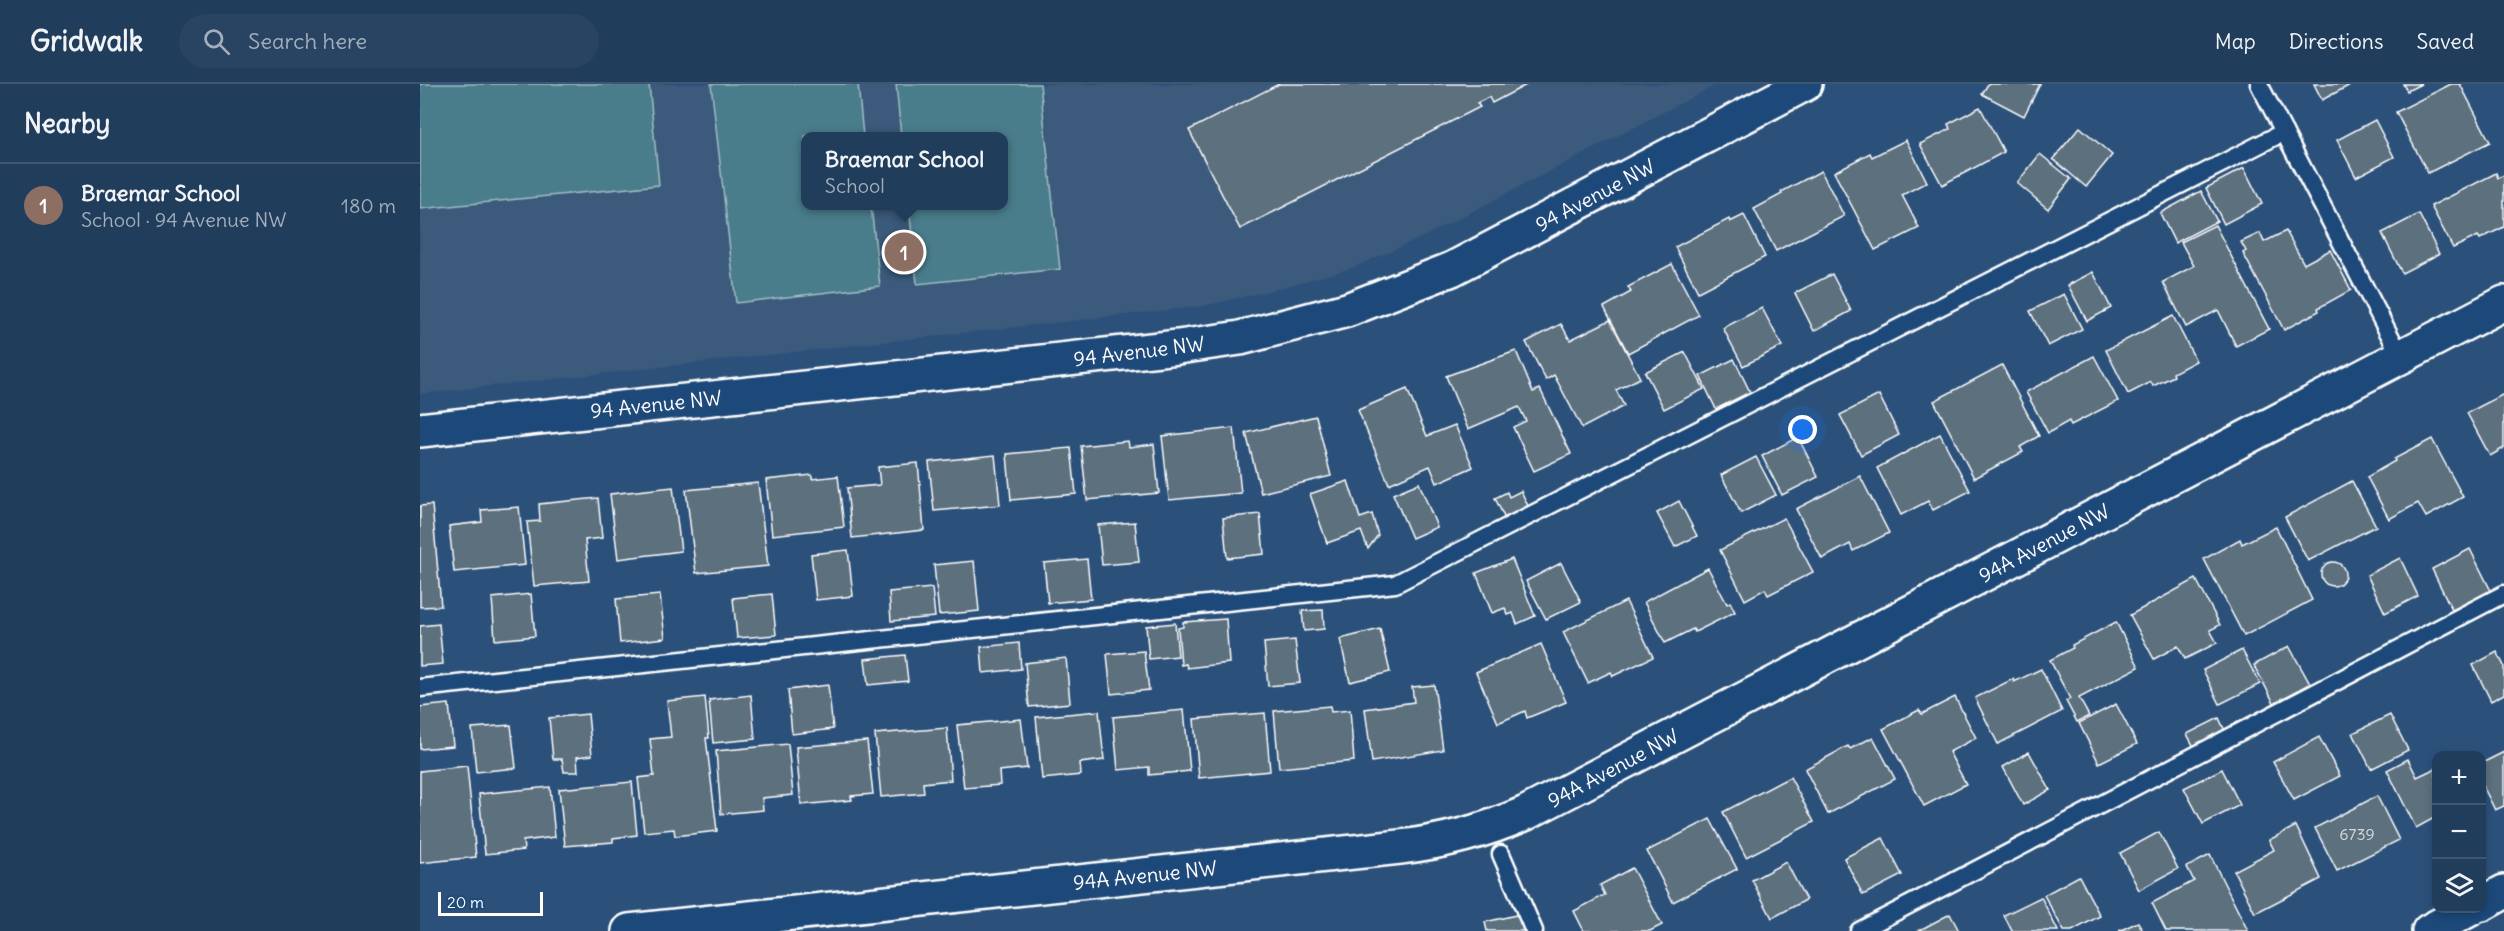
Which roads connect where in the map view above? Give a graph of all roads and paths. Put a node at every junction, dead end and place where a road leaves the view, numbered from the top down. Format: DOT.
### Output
graph roads {
  1 [pos="1805,84"];
  2 [pos="2259,84"];
  3 [pos="2284,132"];
  4 [pos="2504,303"];
  5 [pos="2401,357"];
  6 [pos="420,430"];
  7 [pos="2504,594"];
  8 [pos="420,688"];
  9 [pos="1501,854"];
  10 [pos="2504,892"];
  11 [pos="2486,901"];
  12 [pos="2464,913"];
  13 [pos="629,931"];
  14 [pos="1534,931"];
  15 [pos="1859,931"];
  16 [pos="2429,931"];
  1 -- 6 [label="street, 94 Avenue NW"];
  2 -- 3 [label="lane"];
  3 -- 5 [label="lane"];
  3 -- 8 [label="lane"];
  4 -- 5 [label="street, 94A Avenue NW"];
  5 -- 13 [label="street, 94A Avenue NW"];
  7 -- 15 [label="lane"];
  9 -- 14 [label="lane"];
  10 -- 11 [label="street"];
  12 -- 16 [label="street"];
}
